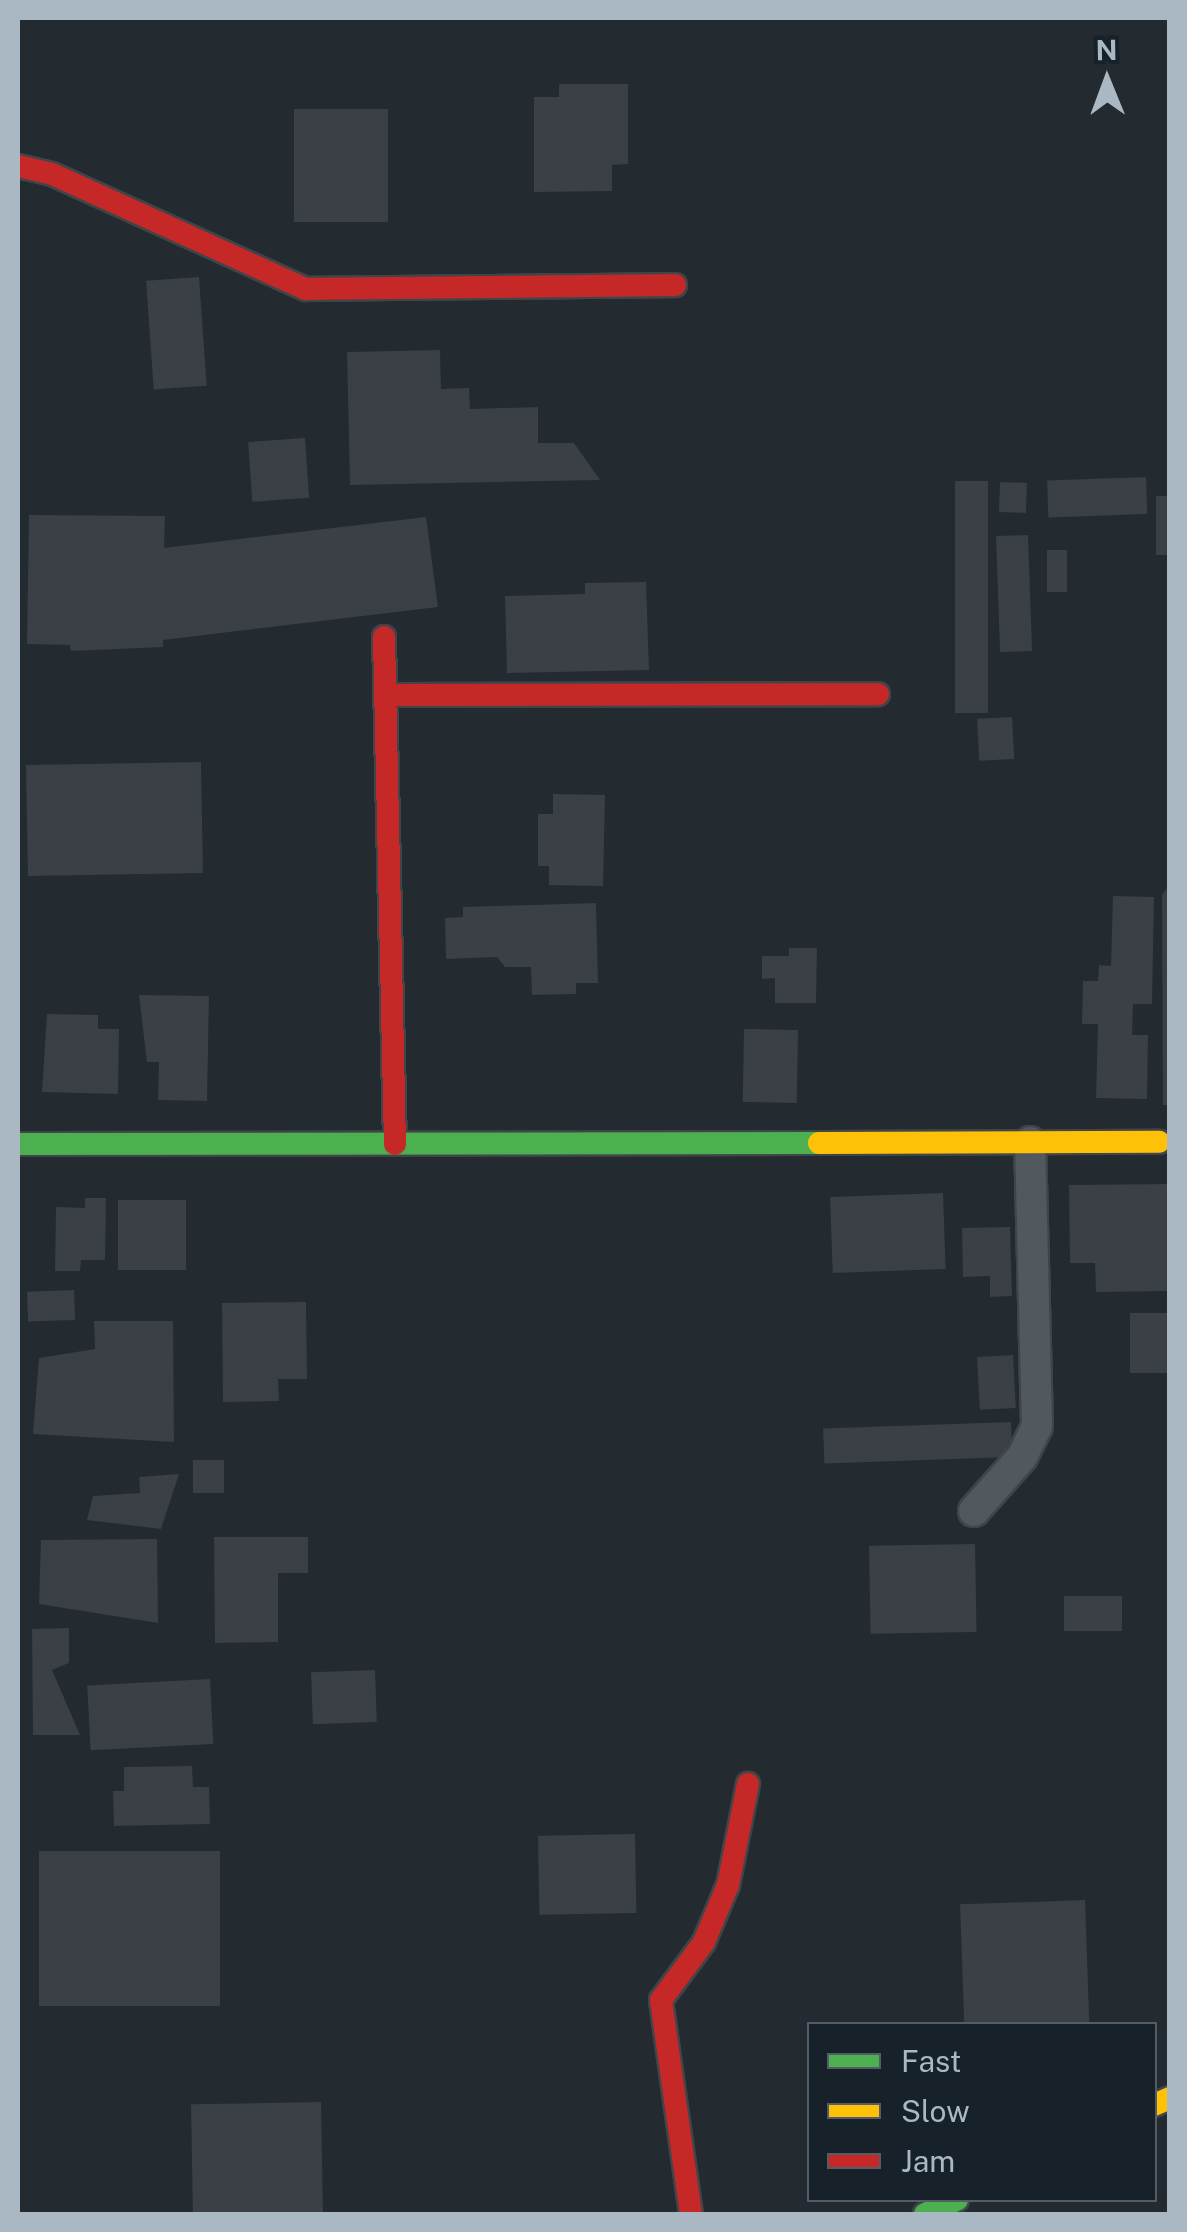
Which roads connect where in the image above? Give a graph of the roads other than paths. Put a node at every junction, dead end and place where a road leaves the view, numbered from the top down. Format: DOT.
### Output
graph roads {
  1 [pos="18,166"];
  2 [pos="675,285"];
  3 [pos="384,637"];
  4 [pos="878,694"];
  5 [pos="390,695"];
  6 [pos="1030,1142"];
  7 [pos="1159,1142"];
  8 [pos="18,1144"];
  9 [pos="395,1144"];
  10 [pos="974,1510"];
  11 [pos="748,1784"];
  12 [pos="953,2202"];
  13 [pos="691,2214"];
  14 [pos="926,2214"];
  1 -- 2 [label="street"];
  3 -- 5 [label="street"];
  4 -- 5 [label="street"];
  5 -- 9 [label="street"];
  6 -- 7 [label="street"];
  6 -- 9 [label="street"];
  6 -- 10 [label="street"];
  8 -- 9 [label="street"];
  11 -- 13 [label="street"];
  12 -- 14 [label="street"];
}
